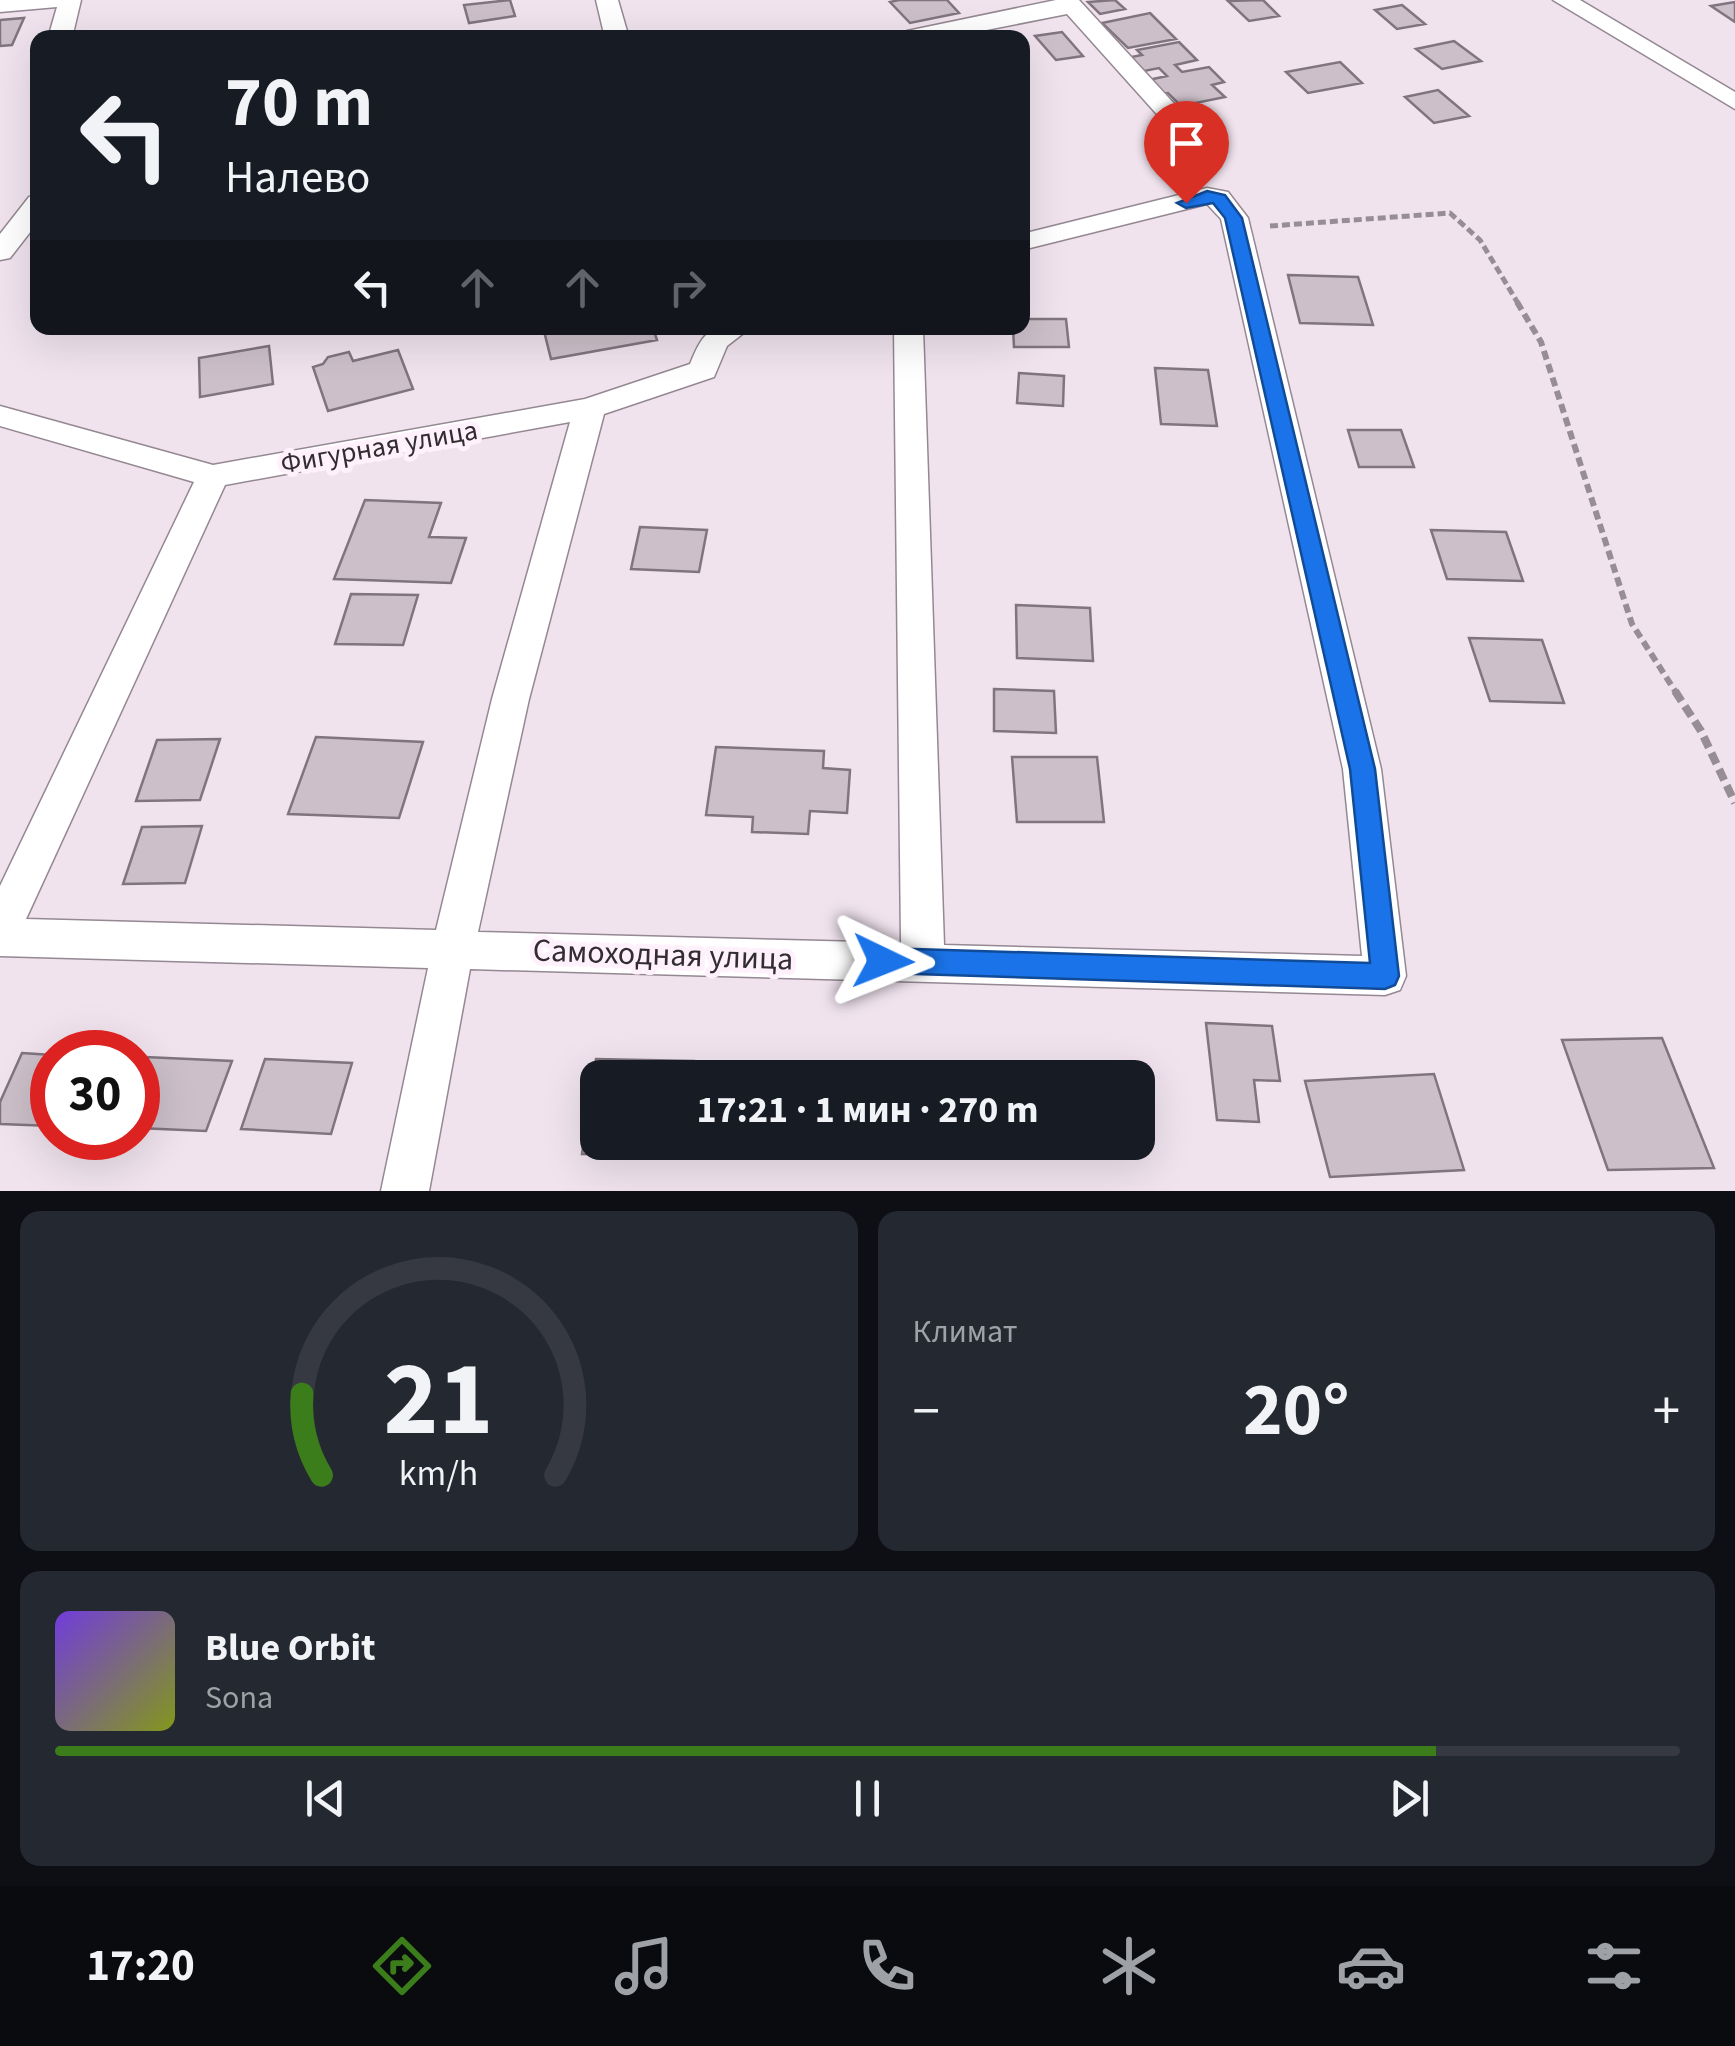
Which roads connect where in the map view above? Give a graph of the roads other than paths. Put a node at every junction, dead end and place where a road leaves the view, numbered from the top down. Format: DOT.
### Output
graph roads {
  1 [pos="59,0"];
  2 [pos="70,0"];
  3 [pos="606,0"];
  4 [pos="1564,0"];
  5 [pos="1068,4"];
  6 [pos="0,6"];
  7 [pos="62,30"];
  8 [pos="615,30"];
  9 [pos="945,30"];
  10 [pos="1735,102"];
  11 [pos="1180,125"];
  12 [pos="30,213"];
  13 [pos="1030,240"];
  14 [pos="0,252"];
  15 [pos="719,335"];
  16 [pos="909,335"];
  17 [pos="590,408"];
  18 [pos="0,416"];
  19 [pos="213,476"];
  20 [pos="0,934"];
  21 [pos="450,948"];
  22 [pos="923,962"];
  23 [pos="405,1191"];
  1 -- 6 [label="street"];
  2 -- 7 [label="street"];
  3 -- 8 [label="street"];
  4 -- 10 [label="street"];
  5 -- 9 [label="street"];
  5 -- 11 [label="street"];
  12 -- 14 [label="street"];
  13 -- 22 [label="street, Самоходная улица"];
  15 -- 17 [label="street, Фигурная улица"];
  16 -- 22 [label="street"];
  17 -- 19 [label="street, Фигурная улица"];
  17 -- 21 [label="street"];
  18 -- 19 [label="street, Фигурная улица"];
  19 -- 20 [label="street"];
  20 -- 21 [label="street, Самоходная улица"];
  21 -- 22 [label="street, Самоходная улица"];
  21 -- 23 [label="street"];
}
